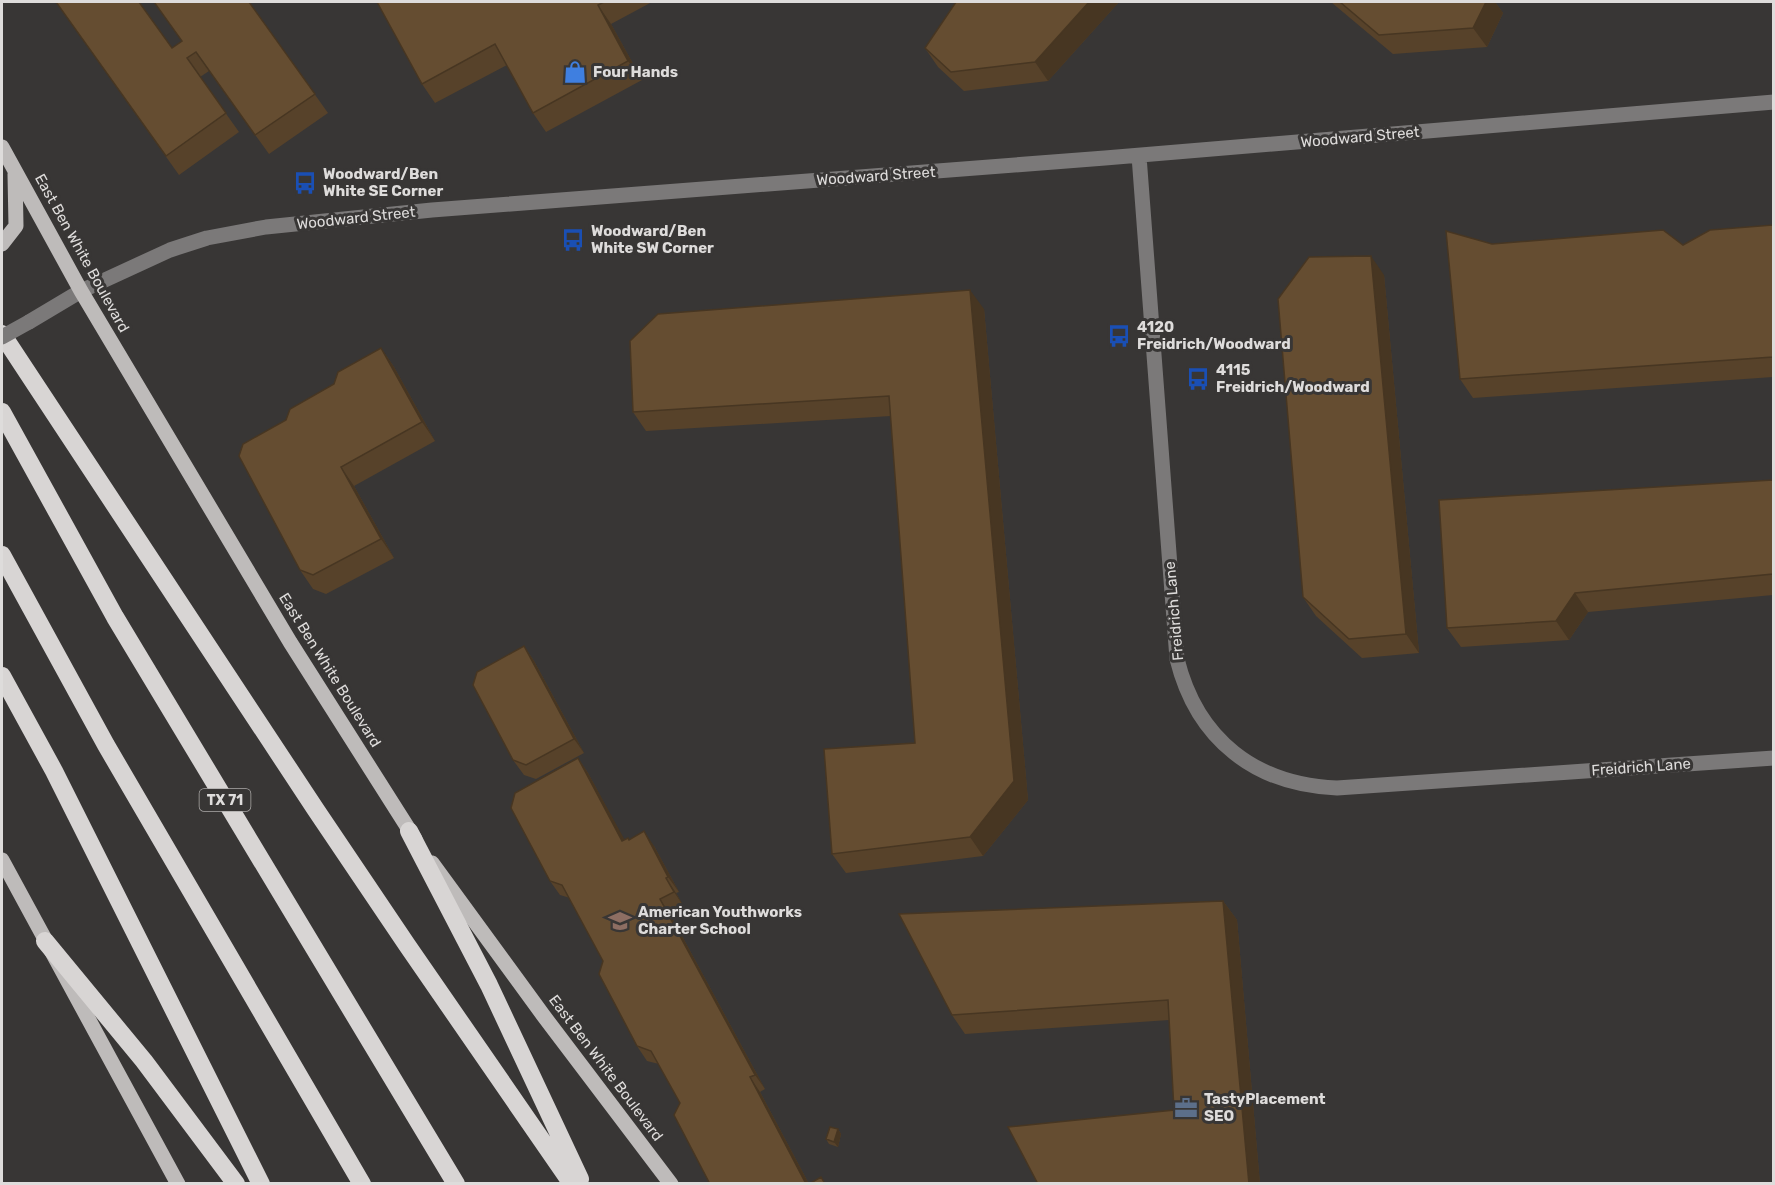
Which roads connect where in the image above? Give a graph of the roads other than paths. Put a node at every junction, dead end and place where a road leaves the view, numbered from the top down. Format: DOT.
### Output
graph roads {
  1 [pos="1773,102"];
  2 [pos="2,147"];
  3 [pos="1139,156"];
  4 [pos="15,170"];
  5 [pos="2,244"];
  6 [pos="81,291"];
  7 [pos="2,336"];
  8 [pos="2,412"];
  9 [pos="2,555"];
  10 [pos="2,676"];
  11 [pos="1773,758"];
  12 [pos="409,831"];
  13 [pos="2,860"];
  14 [pos="45,941"];
  15 [pos="178,1184"];
  16 [pos="236,1184"];
  17 [pos="261,1184"];
  18 [pos="362,1184"];
  19 [pos="456,1184"];
  20 [pos="572,1184"];
  21 [pos="582,1184"];
  22 [pos="671,1184"];
  1 -- 3 [label="street, Woodward Street"];
  2 -- 4 [label="main road, East Ben White Boulevard"];
  3 -- 6 [label="street, Woodward Street"];
  3 -- 11 [label="street, Freidrich Lane"];
  4 -- 5 [label="main road"];
  4 -- 6 [label="main road, East Ben White Boulevard"];
  6 -- 7 [label="street, Woodward Street, bridge"];
  6 -- 12 [label="main road, East Ben White Boulevard"];
  7 -- 20 [label="highway"];
  8 -- 19 [label="highway, TX 71"];
  9 -- 18 [label="highway"];
  10 -- 17 [label="highway"];
  12 -- 21 [label="highway"];
  12 -- 22 [label="main road, East Ben White Boulevard"];
  13 -- 14 [label="main road"];
  14 -- 15 [label="main road"];
  14 -- 16 [label="highway"];
}
